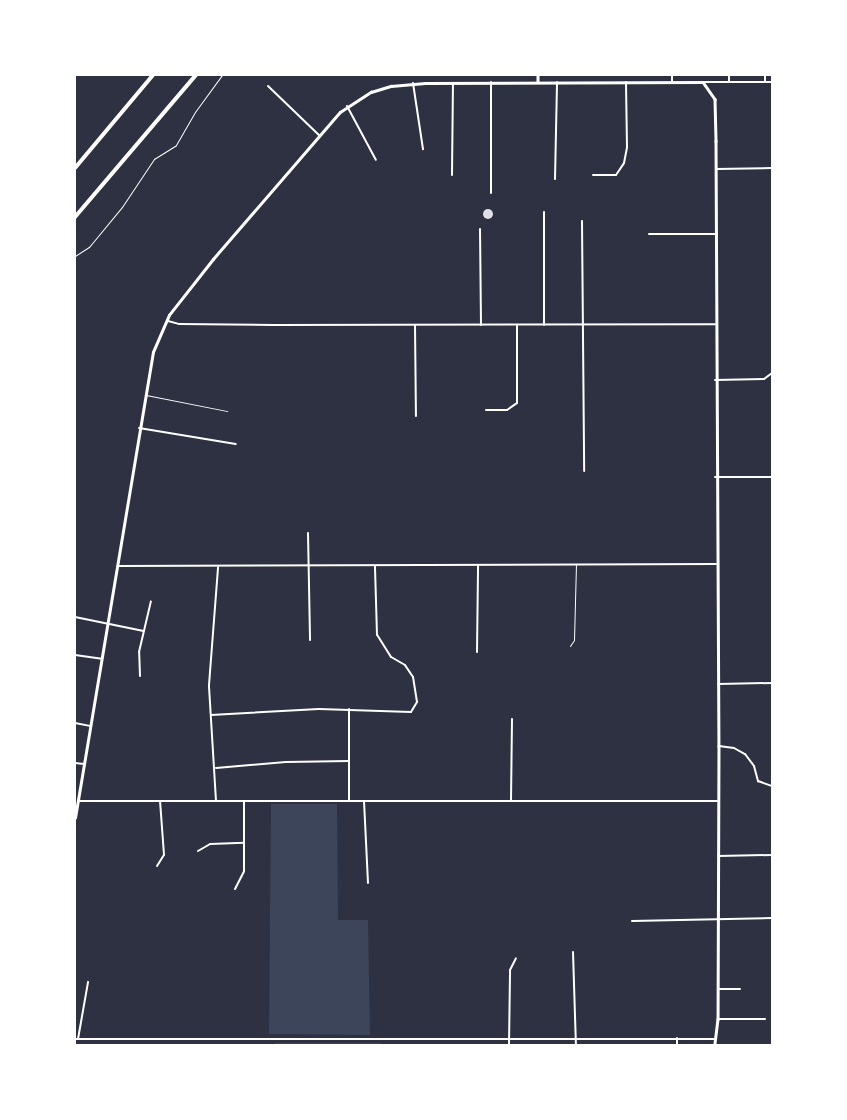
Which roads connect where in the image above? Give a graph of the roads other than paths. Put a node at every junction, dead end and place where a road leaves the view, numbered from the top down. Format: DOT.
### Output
graph roads {
  1 [pos="153,75"];
  2 [pos="196,75"];
  3 [pos="538,75"];
  4 [pos="672,75"];
  5 [pos="729,75"];
  6 [pos="765,75"];
  7 [pos="453,82"];
  8 [pos="491,82"];
  9 [pos="538,82"];
  10 [pos="557,82"];
  11 [pos="626,82"];
  12 [pos="672,82"];
  13 [pos="703,82"];
  14 [pos="729,82"];
  15 [pos="765,82"];
  16 [pos="772,82"];
  17 [pos="413,84"];
  18 [pos="268,86"];
  19 [pos="348,106"];
  20 [pos="319,135"];
  21 [pos="423,149"];
  22 [pos="376,160"];
  23 [pos="75,168"];
  24 [pos="772,168"];
  25 [pos="716,169"];
  26 [pos="452,176"];
  27 [pos="593,176"];
  28 [pos="556,179"];
  29 [pos="490,193"];
  30 [pos="544,212"];
  31 [pos="75,217"];
  32 [pos="582,221"];
  33 [pos="480,229"];
  34 [pos="649,234"];
  35 [pos="716,234"];
  36 [pos="166,320"];
  37 [pos="715,324"];
  38 [pos="415,325"];
  39 [pos="481,325"];
  40 [pos="517,325"];
  41 [pos="544,325"];
  42 [pos="583,325"];
  43 [pos="772,373"];
  44 [pos="715,380"];
  45 [pos="145,395"];
  46 [pos="227,410"];
  47 [pos="486,410"];
  48 [pos="416,416"];
  49 [pos="139,428"];
  50 [pos="236,444"];
  51 [pos="584,471"];
  52 [pos="715,477"];
  53 [pos="772,477"];
  54 [pos="308,532"];
  55 [pos="576,564"];
  56 [pos="716,564"];
  57 [pos="478,565"];
  58 [pos="117,566"];
  59 [pos="310,566"];
  60 [pos="376,566"];
  61 [pos="218,567"];
  62 [pos="151,600"];
  63 [pos="75,617"];
  64 [pos="108,622"];
  65 [pos="144,631"];
  66 [pos="310,640"];
  67 [pos="570,646"];
  68 [pos="477,652"];
  69 [pos="75,655"];
  70 [pos="102,660"];
  71 [pos="140,676"];
  72 [pos="772,683"];
  73 [pos="718,684"];
  74 [pos="349,709"];
  75 [pos="211,715"];
  76 [pos="512,719"];
  77 [pos="75,723"];
  78 [pos="91,726"];
  79 [pos="718,746"];
  80 [pos="349,761"];
  81 [pos="75,763"];
  82 [pos="84,764"];
  83 [pos="216,768"];
  84 [pos="772,786"];
  85 [pos="78,800"];
  86 [pos="160,801"];
  87 [pos="216,801"];
  88 [pos="244,801"];
  89 [pos="349,801"];
  90 [pos="364,801"];
  91 [pos="511,801"];
  92 [pos="717,801"];
  93 [pos="75,818"];
  94 [pos="244,843"];
  95 [pos="198,851"];
  96 [pos="772,855"];
  97 [pos="718,856"];
  98 [pos="157,866"];
  99 [pos="368,884"];
  100 [pos="235,889"];
  101 [pos="772,918"];
  102 [pos="632,920"];
  103 [pos="718,920"];
  104 [pos="573,952"];
  105 [pos="516,958"];
  106 [pos="88,982"];
  107 [pos="718,989"];
  108 [pos="740,990"];
  109 [pos="718,1019"];
  110 [pos="765,1019"];
  111 [pos="510,1038"];
  112 [pos="576,1038"];
  113 [pos="677,1038"];
  114 [pos="77,1039"];
  115 [pos="716,1039"];
  116 [pos="196,1040"];
  117 [pos="252,1040"];
  118 [pos="196,1044"];
  119 [pos="252,1045"];
  120 [pos="509,1045"];
  121 [pos="576,1045"];
  122 [pos="677,1045"];
  123 [pos="715,1045"];
  1 -- 23 [label="highway"];
  2 -- 31 [label="highway"];
  3 -- 9 [label="street"];
  4 -- 12 [label="street"];
  5 -- 14 [label="street"];
  6 -- 15 [label="street"];
  7 -- 8 [label="street"];
  7 -- 17 [label="street"];
  7 -- 26 [label="street"];
  8 -- 9 [label="street"];
  8 -- 29 [label="street"];
  9 -- 10 [label="street"];
  10 -- 11 [label="street"];
  10 -- 28 [label="street"];
  11 -- 12 [label="street"];
  11 -- 27 [label="street"];
  12 -- 13 [label="street"];
  13 -- 14 [label="street"];
  13 -- 25 [label="street"];
  14 -- 15 [label="street"];
  15 -- 16 [label="street"];
  17 -- 19 [label="street"];
  17 -- 21 [label="street"];
  18 -- 20 [label="street"];
  19 -- 20 [label="street"];
  19 -- 22 [label="street"];
  20 -- 36 [label="street"];
  24 -- 25 [label="street"];
  25 -- 35 [label="street"];
  30 -- 41 [label="street"];
  32 -- 42 [label="street"];
  33 -- 39 [label="street"];
  34 -- 35 [label="street"];
  35 -- 37 [label="street"];
  36 -- 38 [label="street"];
  36 -- 45 [label="street"];
  37 -- 42 [label="street"];
  37 -- 44 [label="street"];
  38 -- 39 [label="street"];
  38 -- 48 [label="street"];
  39 -- 40 [label="street"];
  40 -- 41 [label="street"];
  40 -- 47 [label="street"];
  41 -- 42 [label="street"];
  42 -- 51 [label="street"];
  43 -- 44 [label="street"];
  44 -- 52 [label="street"];
  45 -- 46 [label="lane"];
  45 -- 49 [label="street"];
  49 -- 50 [label="street"];
  49 -- 58 [label="street"];
  52 -- 53 [label="street"];
  52 -- 56 [label="street"];
  54 -- 59 [label="street"];
  55 -- 56 [label="street"];
  55 -- 57 [label="street"];
  55 -- 67 [label="lane"];
  56 -- 73 [label="street"];
  57 -- 60 [label="street"];
  57 -- 68 [label="street"];
  58 -- 61 [label="street"];
  58 -- 64 [label="street"];
  59 -- 60 [label="street"];
  59 -- 61 [label="street"];
  59 -- 66 [label="street"];
  60 -- 74 [label="street"];
  61 -- 75 [label="street"];
  62 -- 65 [label="street"];
  63 -- 64 [label="street"];
  64 -- 65 [label="street"];
  64 -- 70 [label="street"];
  65 -- 71 [label="street"];
  69 -- 70 [label="street"];
  70 -- 78 [label="street"];
  72 -- 73 [label="street"];
  73 -- 79 [label="street"];
  74 -- 75 [label="street"];
  74 -- 80 [label="street"];
  75 -- 83 [label="street"];
  76 -- 91 [label="street"];
  77 -- 78 [label="street"];
  78 -- 82 [label="street"];
  79 -- 84 [label="street"];
  79 -- 92 [label="street"];
  80 -- 83 [label="street"];
  80 -- 89 [label="street"];
  81 -- 82 [label="street"];
  82 -- 85 [label="street"];
  83 -- 87 [label="street"];
  85 -- 86 [label="street"];
  85 -- 93 [label="street"];
  86 -- 87 [label="street"];
  86 -- 98 [label="street"];
  87 -- 88 [label="street"];
  88 -- 89 [label="street"];
  88 -- 94 [label="street"];
  89 -- 90 [label="street"];
  90 -- 91 [label="street"];
  90 -- 99 [label="street"];
  91 -- 92 [label="street"];
  92 -- 97 [label="street"];
  94 -- 95 [label="street"];
  94 -- 100 [label="street"];
  96 -- 97 [label="street"];
  97 -- 103 [label="street"];
  101 -- 103 [label="street"];
  102 -- 103 [label="street"];
  103 -- 107 [label="street"];
  104 -- 112 [label="street"];
  105 -- 111 [label="street"];
  106 -- 114 [label="street"];
  107 -- 108 [label="street"];
  107 -- 109 [label="street"];
  109 -- 110 [label="street"];
  109 -- 115 [label="street"];
  111 -- 112 [label="street"];
  111 -- 117 [label="street"];
  111 -- 120 [label="street"];
  112 -- 113 [label="street"];
  112 -- 121 [label="street"];
  113 -- 115 [label="street"];
  113 -- 122 [label="street"];
  114 -- 116 [label="street"];
  115 -- 123 [label="street"];
  116 -- 117 [label="street"];
  116 -- 118 [label="street"];
  117 -- 119 [label="street"];
}
